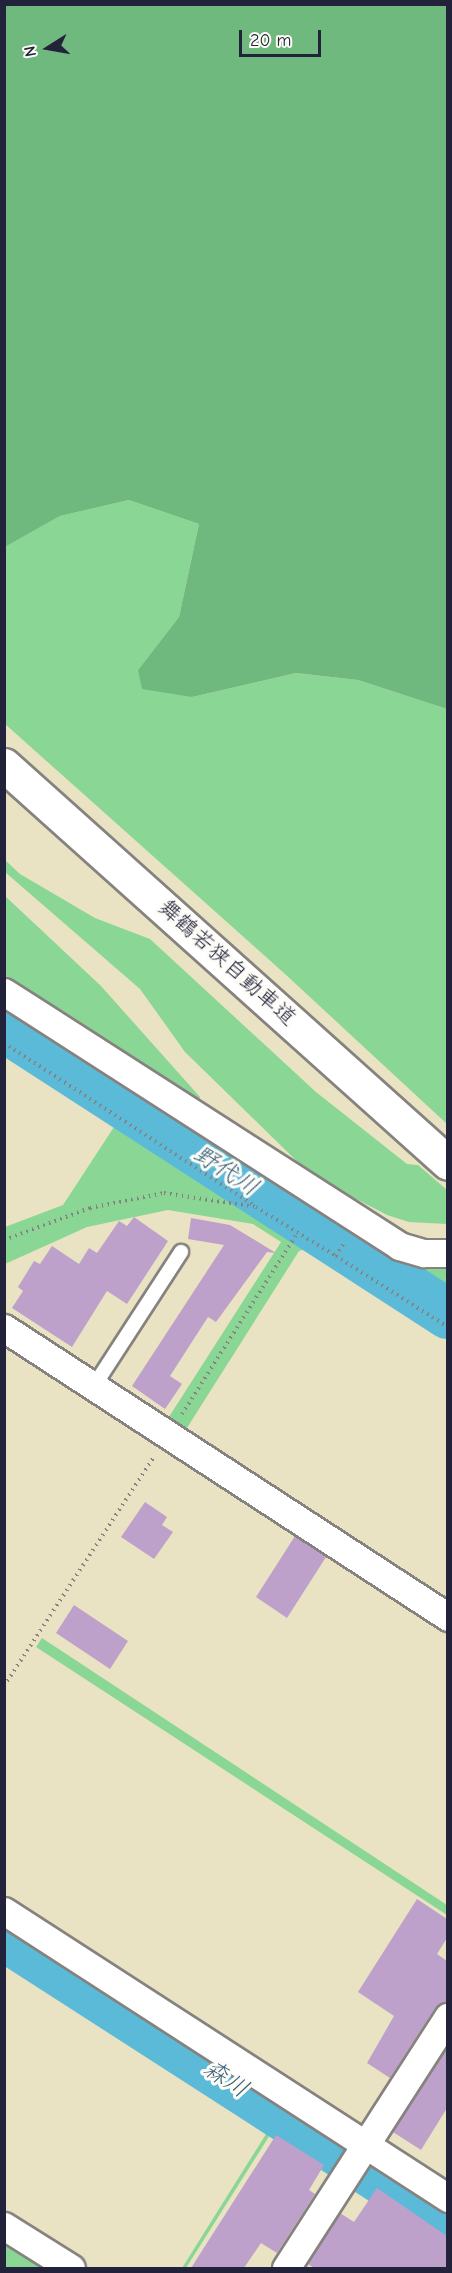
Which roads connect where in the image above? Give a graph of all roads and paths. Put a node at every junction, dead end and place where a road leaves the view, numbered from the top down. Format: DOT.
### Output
graph roads {
  1 [pos="4,765"];
  2 [pos="4,992"];
  3 [pos="4,1043"];
  4 [pos="447,1163"];
  5 [pos="256,1207"];
  6 [pos="4,1240"];
  7 [pos="340,1251"];
  8 [pos="181,1252"];
  9 [pos="447,1253"];
  10 [pos="336,1256"];
  11 [pos="4,1328"];
  12 [pos="447,1328"];
  13 [pos="94,1386"];
  14 [pos="447,1617"];
  15 [pos="4,1911"];
  16 [pos="447,2017"];
  17 [pos="358,2156"];
  18 [pos="445,2191"];
  19 [pos="4,2226"];
  20 [pos="71,2268"];
  21 [pos="286,2268"];
  1 -- 4 [label="highway, 舞鶴若狭自動車道"];
  2 -- 9 [label="street"];
  3 -- 5 [label="path"];
  5 -- 6 [label="path"];
  5 -- 10 [label="path"];
  7 -- 10 [label="path"];
  8 -- 13 [label="lane"];
  10 -- 12 [label="path"];
  11 -- 13 [label="street"];
  13 -- 14 [label="street"];
  15 -- 17 [label="street"];
  16 -- 17 [label="street"];
  17 -- 18 [label="street"];
  17 -- 21 [label="street"];
  19 -- 20 [label="street"];
}
